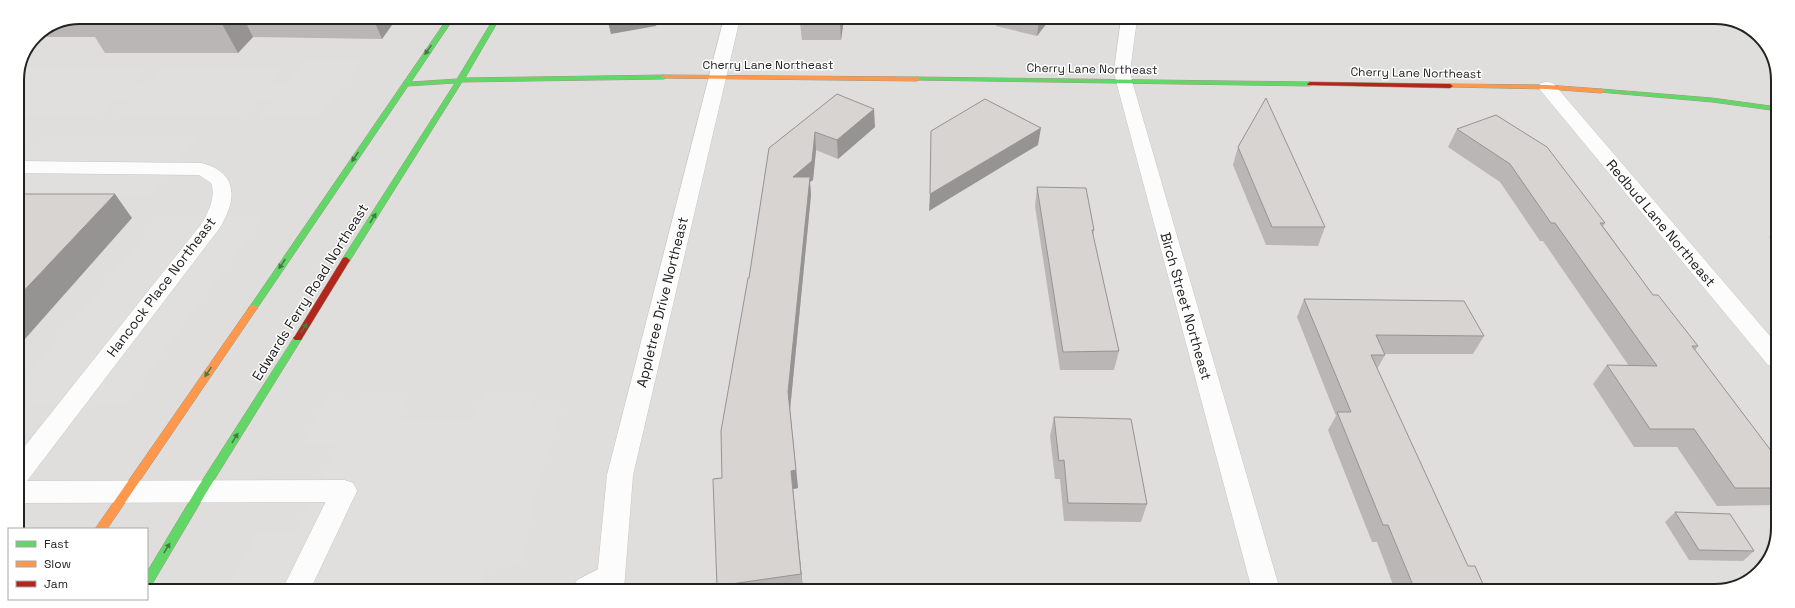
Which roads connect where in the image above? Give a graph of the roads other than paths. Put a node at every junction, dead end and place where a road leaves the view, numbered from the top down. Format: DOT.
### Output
graph roads {
  1 [pos="447,24"];
  2 [pos="493,24"];
  3 [pos="731,24"];
  4 [pos="1128,24"];
  5 [pos="718,76"];
  6 [pos="460,80"];
  7 [pos="1124,82"];
  8 [pos="405,84"];
  9 [pos="1547,87"];
  10 [pos="1771,108"];
  11 [pos="24,167"];
  12 [pos="1771,353"];
  13 [pos="24,466"];
  14 [pos="202,490"];
  15 [pos="127,491"];
  16 [pos="24,492"];
  17 [pos="102,528"];
  18 [pos="148,580"];
  19 [pos="299,584"];
  20 [pos="602,584"];
  21 [pos="1264,584"];
  1 -- 8 [label="street, one-way"];
  2 -- 6 [label="street, Edwards Ferry Road Northeast"];
  3 -- 5 [label="street, Appletree Drive Northeast"];
  4 -- 7 [label="street, Birch Street Northeast"];
  5 -- 6 [label="street, Cherry Lane Northeast"];
  5 -- 7 [label="street, Cherry Lane Northeast"];
  5 -- 20 [label="street, Appletree Drive Northeast"];
  6 -- 8 [label="street, Cherry Lane Northeast"];
  14 -- 6 [label="street, Edwards Ferry Road Northeast, one-way"];
  7 -- 9 [label="street, Cherry Lane Northeast"];
  7 -- 21 [label="street, Birch Street Northeast"];
  8 -- 15 [label="street, one-way"];
  9 -- 10 [label="street, Cherry Lane Northeast"];
  9 -- 12 [label="street, Redbud Lane Northeast"];
  11 -- 13 [label="street, Hancock Place Northeast"];
  14 -- 15 [label="street"];
  18 -- 14 [label="street, Edwards Ferry Road Northeast, one-way"];
  14 -- 19 [label="street"];
  15 -- 16 [label="street"];
  15 -- 17 [label="street"];
}
